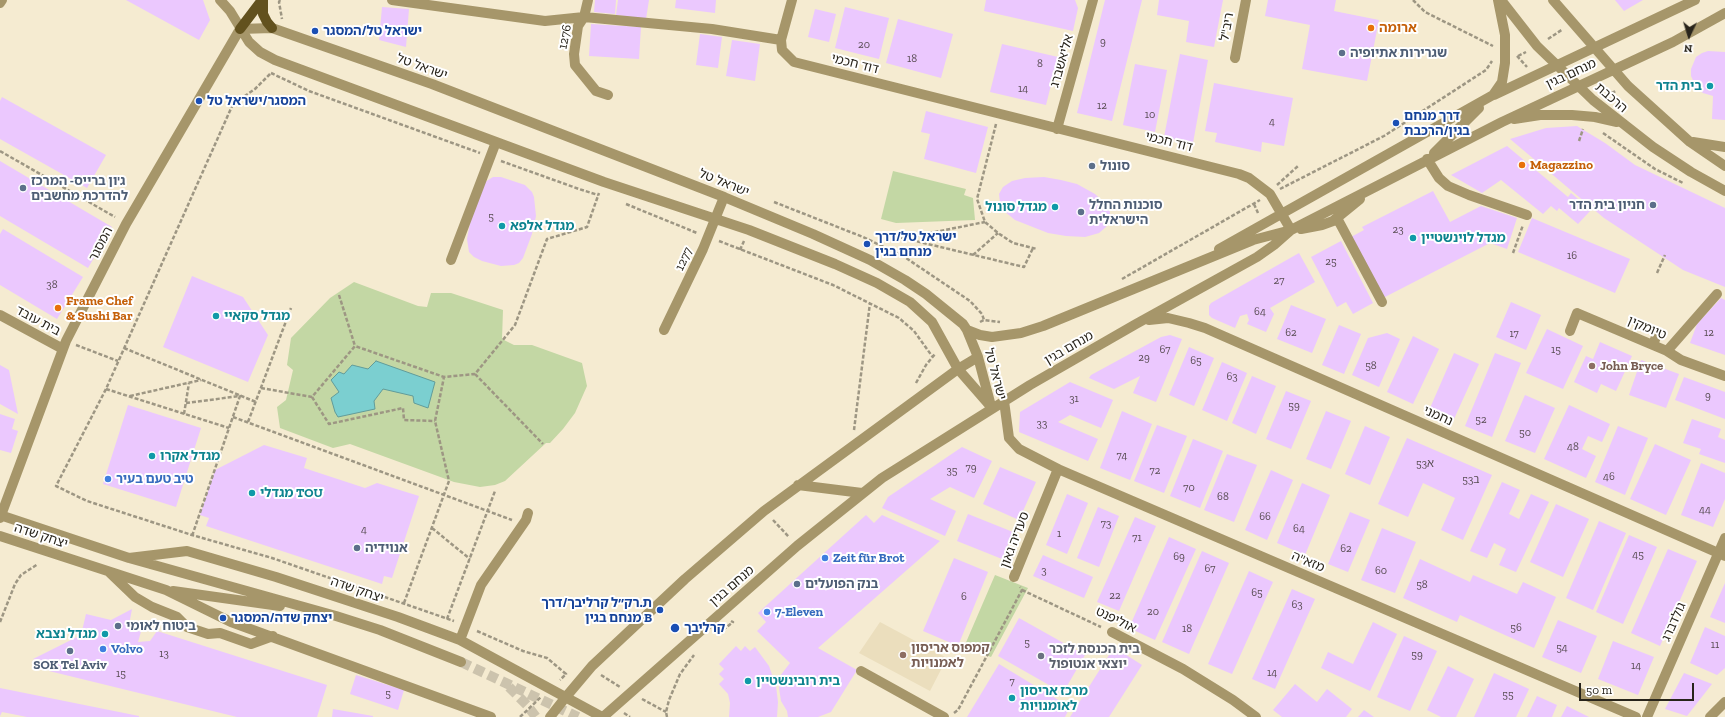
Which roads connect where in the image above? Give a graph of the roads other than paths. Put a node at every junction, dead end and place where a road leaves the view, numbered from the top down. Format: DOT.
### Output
graph roads {
  1 [pos="2,0"];
  2 [pos="220,0"];
  3 [pos="263,0"];
  4 [pos="392,0"];
  5 [pos="588,0"];
  6 [pos="792,0"];
  7 [pos="1093,0"];
  8 [pos="1246,0"];
  9 [pos="1499,0"];
  10 [pos="1553,0"];
  11 [pos="1695,0"];
  12 [pos="0,3"];
  13 [pos="1725,13"];
  14 [pos="584,17"];
  15 [pos="272,28"];
  16 [pos="240,29"];
  17 [pos="781,40"];
  18 [pos="1594,47"];
  19 [pos="1235,58"];
  20 [pos="1556,65"];
  21 [pos="1612,70"];
  22 [pos="1578,86"];
  23 [pos="608,95"];
  24 [pos="1493,96"];
  25 [pos="1502,122"];
  26 [pos="1623,125"];
  27 [pos="1057,129"];
  28 [pos="496,142"];
  29 [pos="1690,142"];
  30 [pos="1725,148"];
  31 [pos="1427,159"];
  32 [pos="1725,166"];
  33 [pos="1370,190"];
  34 [pos="1725,191"];
  35 [pos="724,197"];
  36 [pos="1281,214"];
  37 [pos="1528,215"];
  38 [pos="715,218"];
  39 [pos="1337,218"];
  40 [pos="1291,230"];
  41 [pos="451,260"];
  42 [pos="1180,270"];
  43 [pos="1717,294"];
  44 [pos="1382,302"];
  45 [pos="0,315"];
  46 [pos="1136,324"];
  47 [pos="664,330"];
  48 [pos="967,330"];
  49 [pos="1570,331"];
  50 [pos="1657,334"];
  51 [pos="65,345"];
  52 [pos="1653,345"];
  53 [pos="1667,351"];
  54 [pos="978,357"];
  55 [pos="958,369"];
  56 [pos="1725,376"];
  57 [pos="1004,401"];
  58 [pos="992,408"];
  59 [pos="1058,469"];
  60 [pos="798,485"];
  61 [pos="862,493"];
  62 [pos="528,513"];
  63 [pos="0,516"];
  64 [pos="0,536"];
  65 [pos="1725,538"];
  66 [pos="1722,555"];
  67 [pos="129,558"];
  68 [pos="105,570"];
  69 [pos="1014,577"];
  70 [pos="166,590"];
  71 [pos="318,611"];
  72 [pos="1112,632"];
  73 [pos="273,636"];
  74 [pos="460,640"];
  75 [pos="461,662"];
  76 [pos="861,671"];
  77 [pos="564,698"];
  78 [pos="1725,702"];
  79 [pos="947,715"];
  80 [pos="491,717"];
  81 [pos="550,717"];
  82 [pos="602,717"];
  83 [pos="1256,717"];
  84 [pos="1636,717"];
  85 [pos="1646,717"];
  86 [pos="1710,717"];
  1 -- 12 [label="street"];
  2 -- 16 [label="street"];
  3 -- 15 [label="main road, המסגר"];
  3 -- 16 [label="main road, המסגר"];
  4 -- 14 [label="street"];
  5 -- 14 [label="street, 1276"];
  6 -- 17 [label="street"];
  7 -- 27 [label="street, אליאשברג"];
  8 -- 19 [label="street, ריב\"ל"];
  9 -- 20 [label="street, הרכבת"];
  9 -- 24 [label="street"];
  10 -- 18 [label="street, הרכבת"];
  11 -- 18 [label="street, מנחם בגין"];
  13 -- 21 [label="street, מנחם בגין"];
  14 -- 17 [label="street"];
  14 -- 23 [label="street, 1276"];
  15 -- 16 [label="street, ישראל טל"];
  15 -- 35 [label="street, ישראל טל"];
  16 -- 28 [label="street, ישראל טל"];
  16 -- 51 [label="street, המסגר"];
  17 -- 27 [label="street, דוד חכמי"];
  18 -- 20 [label="street, מנחם בגין"];
  18 -- 21 [label="street, הרכבת"];
  20 -- 22 [label="street, הרכבת"];
  20 -- 24 [label="street, מנחם בגין"];
  21 -- 22 [label="street, מנחם בגין"];
  21 -- 29 [label="street, הרכבת"];
  22 -- 25 [label="street, מנחם בגין"];
  22 -- 26 [label="street, הרכבת"];
  24 -- 31 [label="street, מנחם בגין"];
  24 -- 36 [label="street"];
  25 -- 26 [label="street"];
  25 -- 31 [label="street, מנחם בגין"];
  26 -- 34 [label="street, הרכבת"];
  27 -- 36 [label="street, דוד חכמי"];
  28 -- 38 [label="street, ישראל טל"];
  28 -- 41 [label="street"];
  29 -- 30 [label="street"];
  29 -- 32 [label="street, הרכבת"];
  31 -- 33 [label="street, מנחם בגין"];
  31 -- 37 [label="street"];
  33 -- 39 [label="street"];
  33 -- 40 [label="street, מנחם בגין"];
  35 -- 38 [label="street, 1277"];
  35 -- 48 [label="street, ישראל טל"];
  36 -- 40 [label="street, דוד חכמי"];
  36 -- 42 [label="street"];
  38 -- 47 [label="street, 1277"];
  38 -- 55 [label="street, ישראל טל"];
  39 -- 40 [label="street"];
  39 -- 44 [label="street"];
  40 -- 42 [label="street, מנחם בגין"];
  40 -- 46 [label="street, מנחם בגין"];
  42 -- 48 [label="street, מנחם בגין"];
  43 -- 53 [label="street"];
  45 -- 51 [label="street, בית עובד"];
  46 -- 57 [label="street, מנחם בגין"];
  46 -- 66 [label="street, נחמני"];
  48 -- 54 [label="street, ישראל טל"];
  49 -- 52 [label="street, טיומקין"];
  50 -- 52 [label="street"];
  51 -- 63 [label="street, המסגר"];
  52 -- 53 [label="street, טיומקין"];
  53 -- 56 [label="street, טיומקין"];
  54 -- 55 [label="street"];
  54 -- 58 [label="street, ישראל טל"];
  55 -- 58 [label="street, ישראל טל"];
  55 -- 60 [label="street"];
  57 -- 58 [label="street, מנחם בגין"];
  57 -- 59 [label="street, מזא''ה"];
  58 -- 61 [label="street, מנחם בגין"];
  59 -- 69 [label="street, סעדיה גאון"];
  59 -- 84 [label="street, מזא''ה"];
  60 -- 61 [label="street"];
  60 -- 77 [label="street"];
  61 -- 82 [label="street, מנחם בגין"];
  62 -- 74 [label="street"];
  63 -- 67 [label="street, יצחק שדה"];
  64 -- 68 [label="street, יצחק שדה"];
  65 -- 66 [label="street, גולדברג"];
  66 -- 85 [label="street, גולדברג"];
  67 -- 71 [label="street, יצחק שדה"];
  67 -- 74 [label="street, יצחק שדה"];
  68 -- 70 [label="street, יצחק שדה"];
  68 -- 73 [label="street"];
  70 -- 71 [label="street, יצחק שדה"];
  70 -- 73 [label="street, יצחק שדה"];
  71 -- 75 [label="street, יצחק שדה"];
  72 -- 83 [label="street, אוליפנט"];
  73 -- 80 [label="street, יצחק שדה"];
  74 -- 77 [label="street, יצחק שדה"];
  76 -- 79 [label="street"];
  77 -- 81 [label="street"];
  77 -- 82 [label="street, יצחק שדה"];
  78 -- 86 [label="street"];
}
